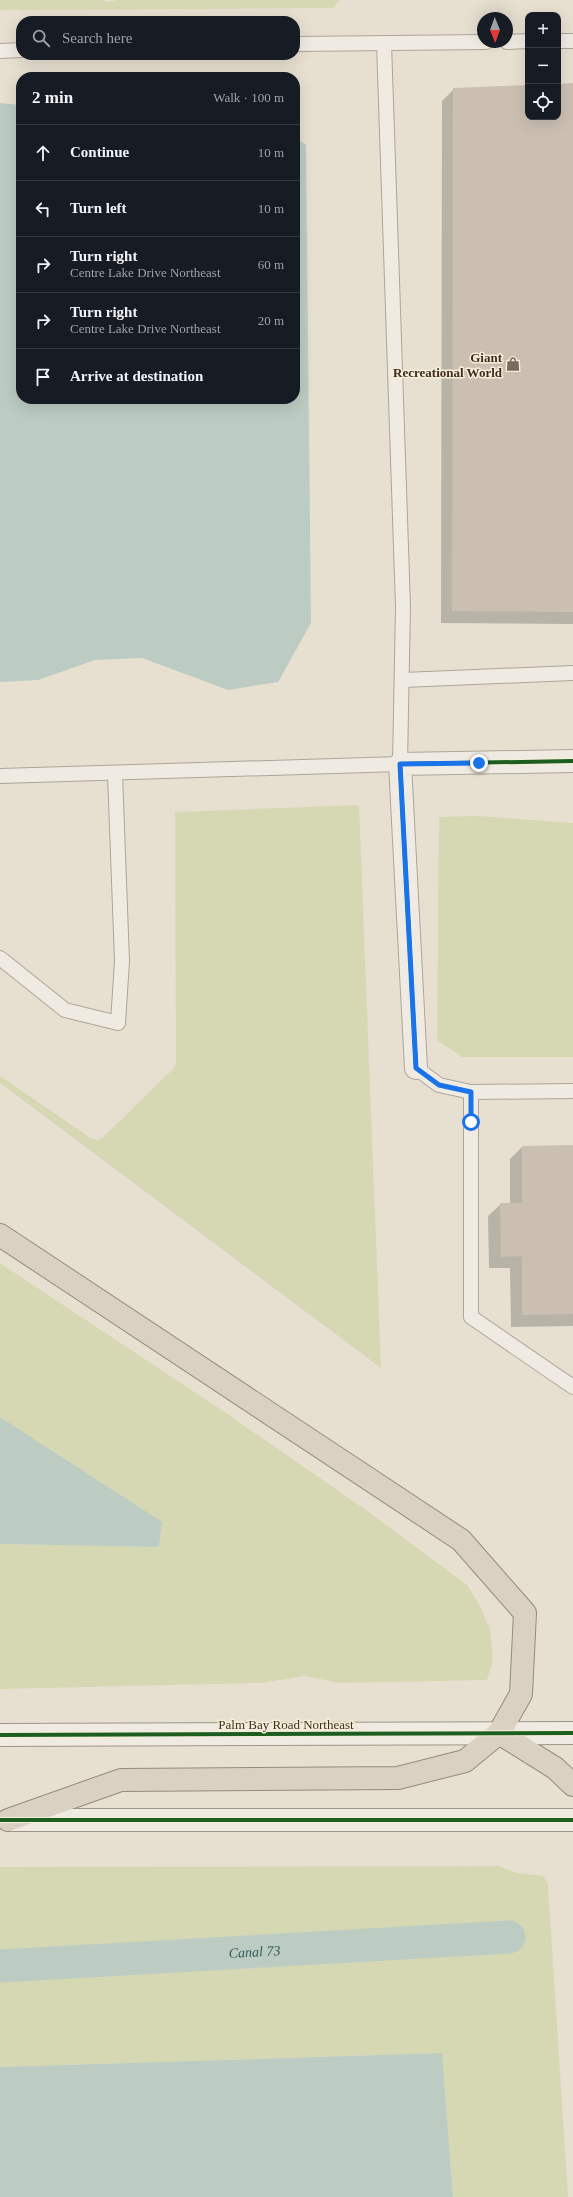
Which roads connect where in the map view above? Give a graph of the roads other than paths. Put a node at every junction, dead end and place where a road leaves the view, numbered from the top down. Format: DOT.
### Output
graph roads {
  1 [pos="561,41"];
  2 [pos="573,41"];
  3 [pos="477,42"];
  4 [pos="513,42"];
  5 [pos="525,42"];
  6 [pos="384,43"];
  7 [pos="300,44"];
  8 [pos="16,50"];
  9 [pos="0,51"];
  10 [pos="573,673"];
  11 [pos="403,680"];
  12 [pos="573,761"];
  13 [pos="400,764"];
  14 [pos="114,774"];
  15 [pos="0,776"];
  16 [pos="0,958"];
  17 [pos="416,1068"];
  18 [pos="573,1091"];
  19 [pos="471,1092"];
  20 [pos="0,1235"];
  21 [pos="573,1386"];
  22 [pos="499,1733"];
  23 [pos="573,1733"];
  24 [pos="0,1736"];
  25 [pos="573,1785"];
  26 [pos="4,1820"];
  27 [pos="573,1820"];
  1 -- 2 [label="lane"];
  3 -- 6 [label="lane"];
  4 -- 5 [label="lane"];
  6 -- 7 [label="lane"];
  6 -- 11 [label="lane"];
  8 -- 9 [label="lane"];
  10 -- 11 [label="lane"];
  11 -- 13 [label="lane"];
  12 -- 13 [label="main road"];
  13 -- 14 [label="lane"];
  13 -- 17 [label="main road"];
  14 -- 15 [label="lane"];
  14 -- 16 [label="lane"];
  17 -- 19 [label="lane"];
  18 -- 19 [label="lane"];
  19 -- 21 [label="lane"];
  20 -- 22 [label="highway"];
  22 -- 23 [label="main road, Palm Bay Road Northeast"];
  22 -- 24 [label="main road, Palm Bay Road Northeast"];
  22 -- 25 [label="highway"];
  22 -- 26 [label="highway"];
  26 -- 27 [label="main road"];
}
